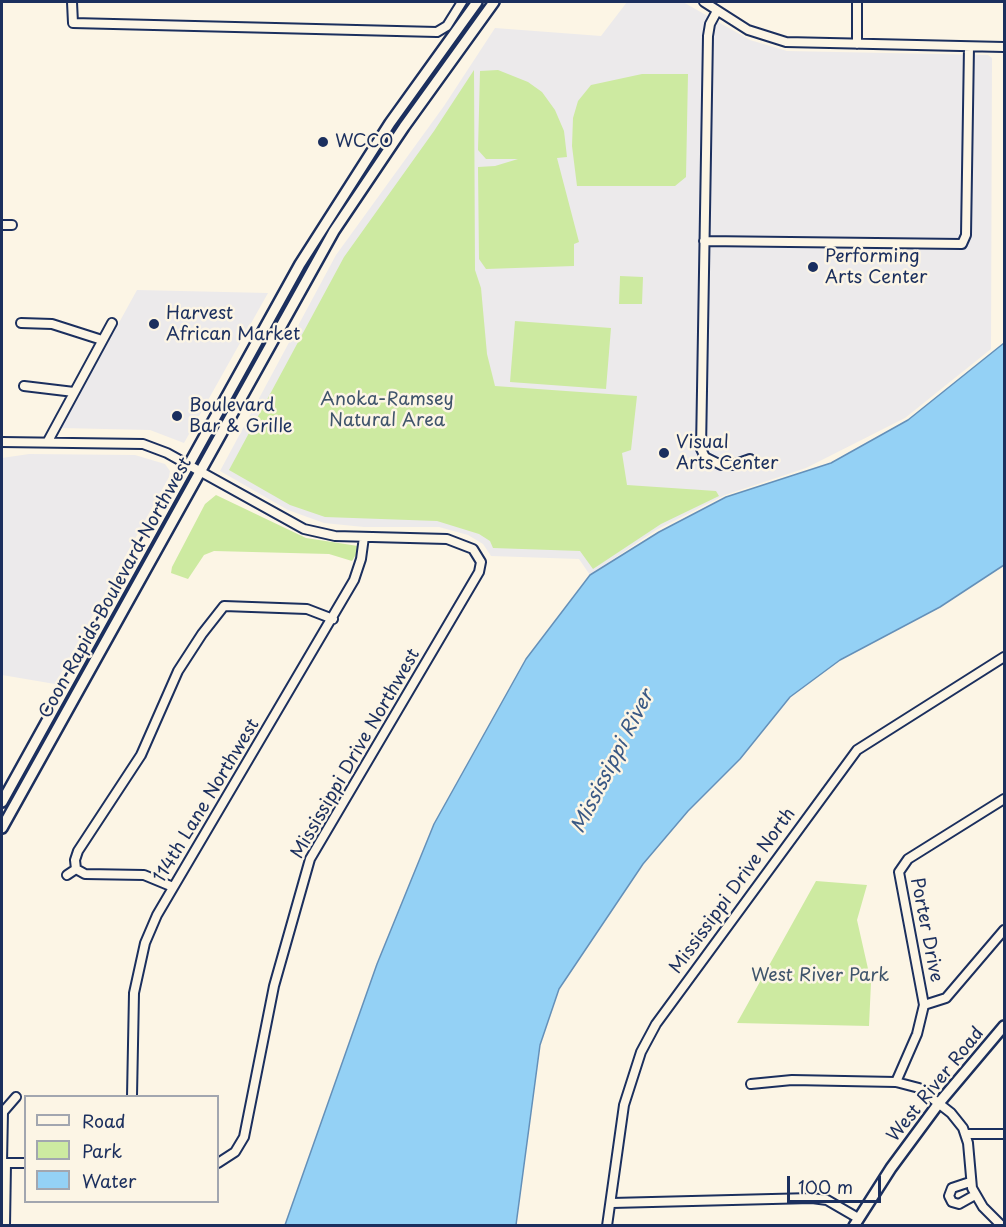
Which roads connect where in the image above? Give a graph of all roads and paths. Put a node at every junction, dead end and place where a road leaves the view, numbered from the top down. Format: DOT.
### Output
graph roads {
  1 [pos="72,2"];
  2 [pos="462,2"];
  3 [pos="477,2"];
  4 [pos="494,2"];
  5 [pos="704,2"];
  6 [pos="857,2"];
  7 [pos="717,10"];
  8 [pos="857,44"];
  9 [pos="969,47"];
  10 [pos="1005,47"];
  11 [pos="2,225"];
  12 [pos="12,225"];
  13 [pos="704,241"];
  14 [pos="21,323"];
  15 [pos="112,323"];
  16 [pos="102,340"];
  17 [pos="24,386"];
  18 [pos="74,392"];
  19 [pos="48,441"];
  20 [pos="2,442"];
  21 [pos="750,459"];
  22 [pos="188,465"];
  23 [pos="199,471"];
  24 [pos="364,537"];
  25 [pos="333,619"];
  26 [pos="1005,657"];
  27 [pos="1005,799"];
  28 [pos="2,802"];
  29 [pos="2,828"];
  30 [pos="76,869"];
  31 [pos="67,875"];
  32 [pos="173,887"];
  33 [pos="1005,930"];
  34 [pos="924,1005"];
  35 [pos="1005,1026"];
  36 [pos="896,1082"];
  37 [pos="751,1084"];
  38 [pos="132,1095"];
  39 [pos="16,1097"];
  40 [pos="939,1103"];
  41 [pos="966,1134"];
  42 [pos="1005,1134"];
  43 [pos="219,1162"];
  44 [pos="3,1163"];
  45 [pos="24,1163"];
  46 [pos="970,1182"];
  47 [pos="975,1195"];
  48 [pos="612,1203"];
  49 [pos="856,1222"];
  50 [pos="5,1226"];
  51 [pos="607,1226"];
  52 [pos="1002,1226"];
  1 -- 2 [label="street"];
  3 -- 22 [label="main road, Coon Rapids Boulevard Northwest"];
  4 -- 23 [label="main road, Coon Rapids Boulevard Northwest"];
  5 -- 7 [label="street"];
  6 -- 8 [label="street"];
  7 -- 8 [label="street"];
  7 -- 13 [label="street"];
  8 -- 9 [label="street"];
  9 -- 10 [label="street"];
  9 -- 13 [label="street"];
  11 -- 12 [label="street"];
  13 -- 21 [label="street"];
  14 -- 16 [label="street"];
  15 -- 16 [label="street"];
  16 -- 18 [label="street"];
  17 -- 18 [label="street"];
  18 -- 19 [label="street"];
  19 -- 20 [label="street"];
  19 -- 22 [label="street"];
  22 -- 23 [label="street"];
  22 -- 28 [label="main road, Coon Rapids Boulevard Northwest"];
  23 -- 24 [label="street"];
  23 -- 29 [label="main road, Coon Rapids Boulevard Northwest"];
  24 -- 25 [label="street, 114th Lane Northwest"];
  24 -- 43 [label="street, Mississippi Drive Northwest"];
  25 -- 30 [label="street"];
  25 -- 32 [label="street, 114th Lane Northwest"];
  26 -- 48 [label="street, Mississippi Drive North"];
  27 -- 34 [label="street, Porter Drive"];
  30 -- 31 [label="street"];
  30 -- 32 [label="street"];
  32 -- 38 [label="street, 114th Lane Northwest"];
  33 -- 34 [label="street"];
  34 -- 36 [label="street, Porter Drive"];
  35 -- 40 [label="main road, West River Road"];
  36 -- 37 [label="street"];
  36 -- 40 [label="street"];
  39 -- 44 [label="street"];
  40 -- 41 [label="street"];
  40 -- 49 [label="main road, West River Road"];
  41 -- 42 [label="street"];
  41 -- 46 [label="street"];
  44 -- 45 [label="street"];
  44 -- 50 [label="street"];
  46 -- 47 [label="street"];
  46 -- 47 [label="street"];
  47 -- 52 [label="street"];
  48 -- 49 [label="street"];
  48 -- 51 [label="street, Mississippi Drive North"];
}
